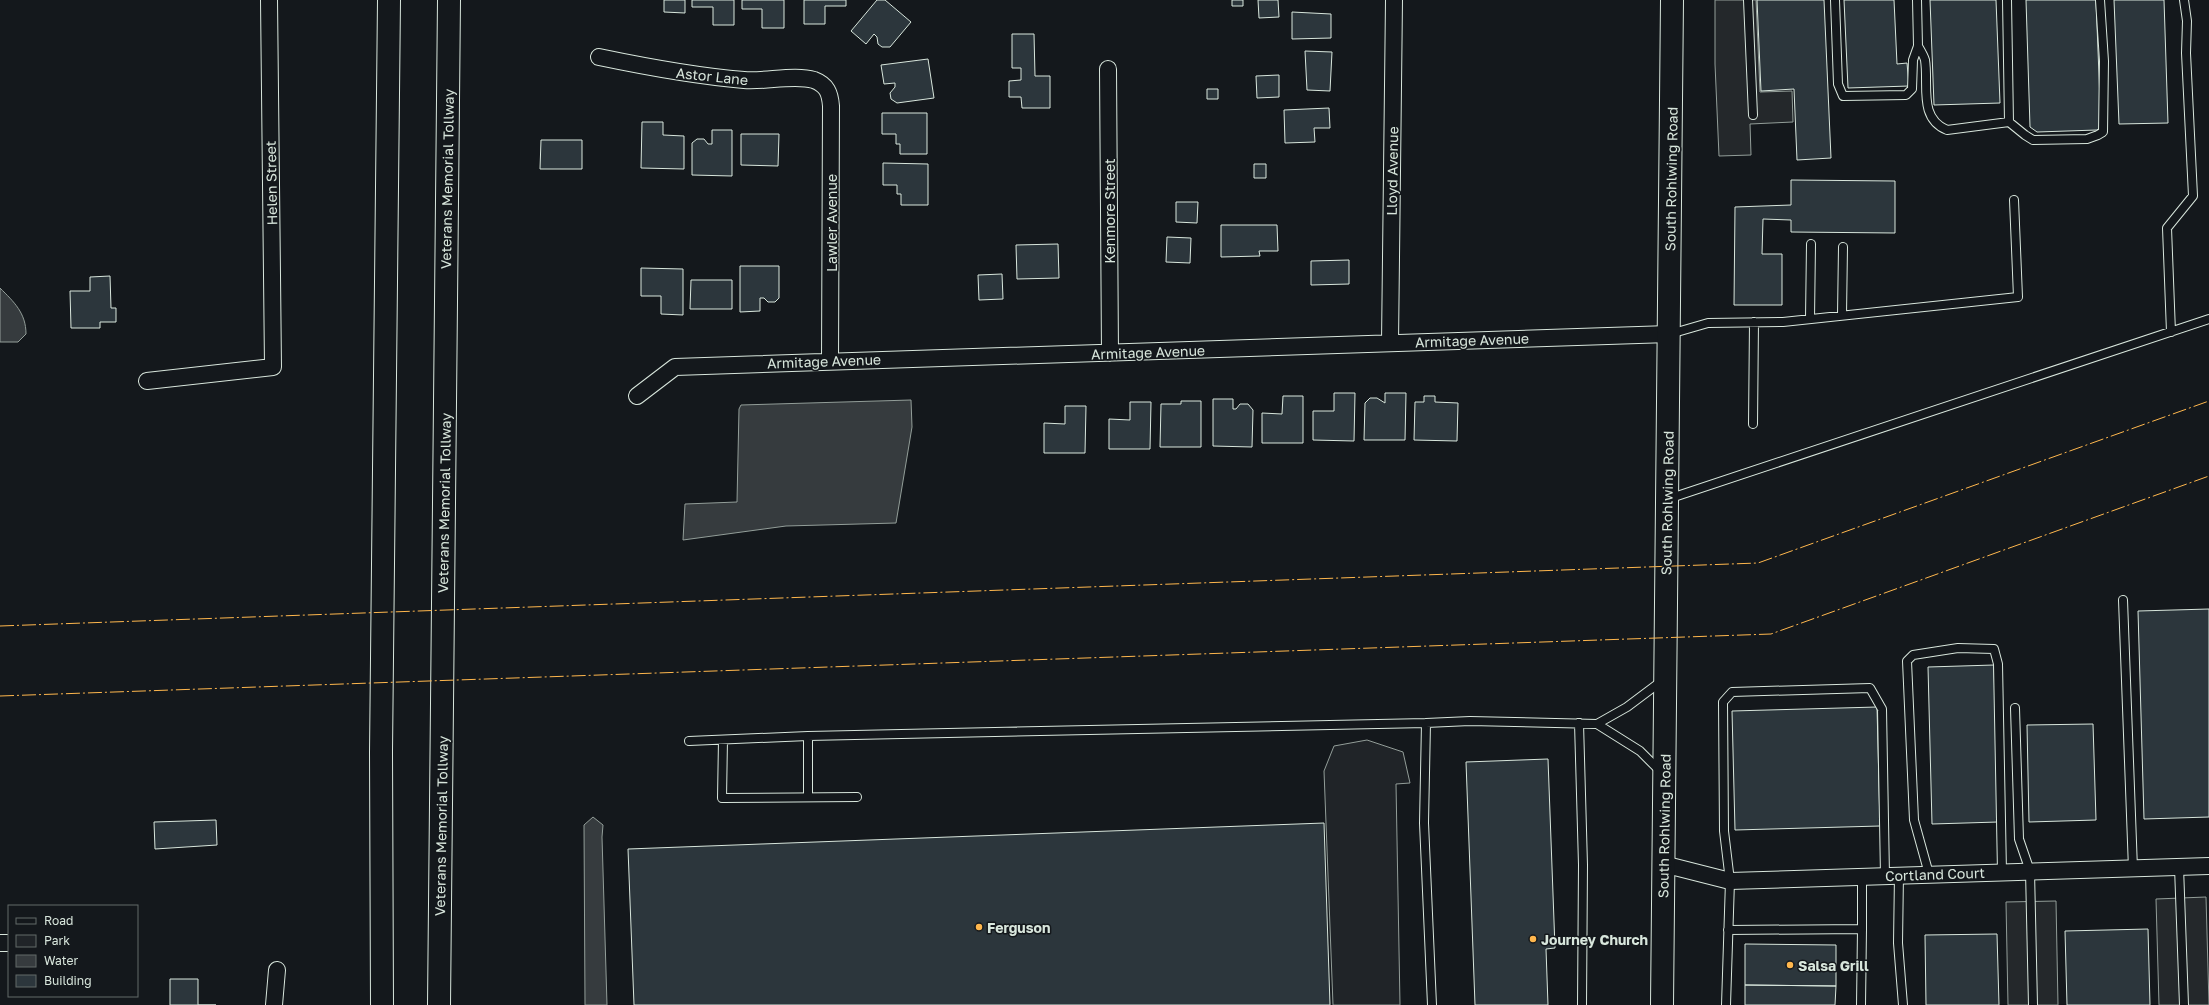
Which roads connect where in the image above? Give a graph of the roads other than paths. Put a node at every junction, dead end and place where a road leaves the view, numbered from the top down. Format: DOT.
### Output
graph roads {
  1 [pos="269,0"];
  2 [pos="389,0"];
  3 [pos="449,0"];
  4 [pos="1394,0"];
  5 [pos="1672,0"];
  6 [pos="1748,0"];
  7 [pos="1835,0"];
  8 [pos="1917,0"];
  9 [pos="2007,0"];
  10 [pos="2100,0"];
  11 [pos="2184,0"];
  12 [pos="1918,46"];
  13 [pos="599,57"];
  14 [pos="1108,69"];
  15 [pos="826,86"];
  16 [pos="1753,115"];
  17 [pos="2009,122"];
  18 [pos="2014,200"];
  19 [pos="1811,244"];
  20 [pos="1843,246"];
  21 [pos="1842,315"];
  22 [pos="1810,319"];
  23 [pos="2209,319"];
  24 [pos="1754,322"];
  25 [pos="2171,332"];
  26 [pos="1669,334"];
  27 [pos="1390,343"];
  28 [pos="1110,353"];
  29 [pos="830,361"];
  30 [pos="147,381"];
  31 [pos="637,396"];
  32 [pos="1753,424"];
  33 [pos="1667,500"];
  34 [pos="2123,600"];
  35 [pos="1665,679"];
  36 [pos="2015,708"];
  37 [pos="1426,723"];
  38 [pos="1579,723"];
  39 [pos="1597,724"];
  40 [pos="808,736"];
  41 [pos="723,740"];
  42 [pos="689,741"];
  43 [pos="1664,776"];
  44 [pos="808,797"];
  45 [pos="857,797"];
  46 [pos="441,813"];
  47 [pos="1663,864"];
  48 [pos="2209,866"];
  49 [pos="2179,867"];
  50 [pos="2133,869"];
  51 [pos="2030,871"];
  52 [pos="2002,872"];
  53 [pos="1929,874"];
  54 [pos="1892,875"];
  55 [pos="1862,877"];
  56 [pos="1730,881"];
  57 [pos="1862,929"];
  58 [pos="1728,930"];
  59 [pos="277,970"];
  60 [pos="274,1005"];
  61 [pos="382,1005"];
  62 [pos="439,1005"];
  63 [pos="453,1005"];
  64 [pos="1432,1005"];
  65 [pos="1582,1005"];
  66 [pos="1662,1005"];
  67 [pos="1726,1005"];
  68 [pos="1861,1005"];
  69 [pos="1903,1005"];
  70 [pos="2033,1005"];
  71 [pos="2184,1005"];
  1 -- 30 [label="street, Helen Street"];
  2 -- 61 [label="main road"];
  3 -- 46 [label="main road, Veterans Memorial Tollway"];
  4 -- 27 [label="street, Lloyd Avenue"];
  5 -- 26 [label="main road, South Rohlwing Road"];
  6 -- 16 [label="lane"];
  7 -- 12 [label="lane"];
  8 -- 12 [label="lane"];
  9 -- 17 [label="lane"];
  10 -- 17 [label="lane"];
  11 -- 25 [label="lane"];
  12 -- 17 [label="lane"];
  13 -- 15 [label="street, Astor Lane"];
  14 -- 28 [label="street, Kenmore Street"];
  15 -- 29 [label="street, Lawler Avenue"];
  18 -- 21 [label="lane"];
  19 -- 22 [label="lane"];
  20 -- 21 [label="lane"];
  21 -- 22 [label="lane"];
  22 -- 24 [label="lane"];
  23 -- 25 [label="lane"];
  24 -- 26 [label="lane"];
  24 -- 32 [label="lane"];
  25 -- 33 [label="lane"];
  26 -- 27 [label="street, Armitage Avenue"];
  26 -- 33 [label="main road, South Rohlwing Road"];
  27 -- 28 [label="street, Armitage Avenue"];
  28 -- 29 [label="street, Armitage Avenue"];
  29 -- 31 [label="street, Armitage Avenue"];
  33 -- 35 [label="main road, South Rohlwing Road"];
  34 -- 50 [label="lane"];
  35 -- 39 [label="lane"];
  35 -- 43 [label="main road, South Rohlwing Road"];
  36 -- 51 [label="lane"];
  37 -- 38 [label="lane"];
  37 -- 40 [label="lane"];
  37 -- 64 [label="lane"];
  38 -- 39 [label="lane"];
  38 -- 65 [label="lane"];
  39 -- 43 [label="lane"];
  40 -- 41 [label="lane"];
  40 -- 44 [label="lane"];
  41 -- 42 [label="lane"];
  41 -- 44 [label="lane"];
  43 -- 47 [label="main road, South Rohlwing Road"];
  44 -- 45 [label="lane"];
  46 -- 62 [label="main road, Veterans Memorial Tollway"];
  46 -- 63 [label="main road"];
  47 -- 56 [label="street, Cortland Court"];
  47 -- 66 [label="main road, South Rohlwing Road"];
  48 -- 49 [label="street, Cortland Court"];
  49 -- 50 [label="street, Cortland Court"];
  49 -- 71 [label="lane"];
  50 -- 51 [label="street, Cortland Court"];
  51 -- 52 [label="street, Cortland Court"];
  51 -- 70 [label="lane"];
  52 -- 53 [label="street, Cortland Court"];
  52 -- 53 [label="lane"];
  53 -- 54 [label="street, Cortland Court"];
  54 -- 55 [label="street, Cortland Court"];
  54 -- 56 [label="lane"];
  54 -- 69 [label="lane"];
  55 -- 56 [label="street, Cortland Court"];
  55 -- 57 [label="lane"];
  56 -- 58 [label="lane"];
  57 -- 58 [label="lane"];
  57 -- 68 [label="lane"];
  58 -- 67 [label="lane"];
  59 -- 60 [label="street"];
}
